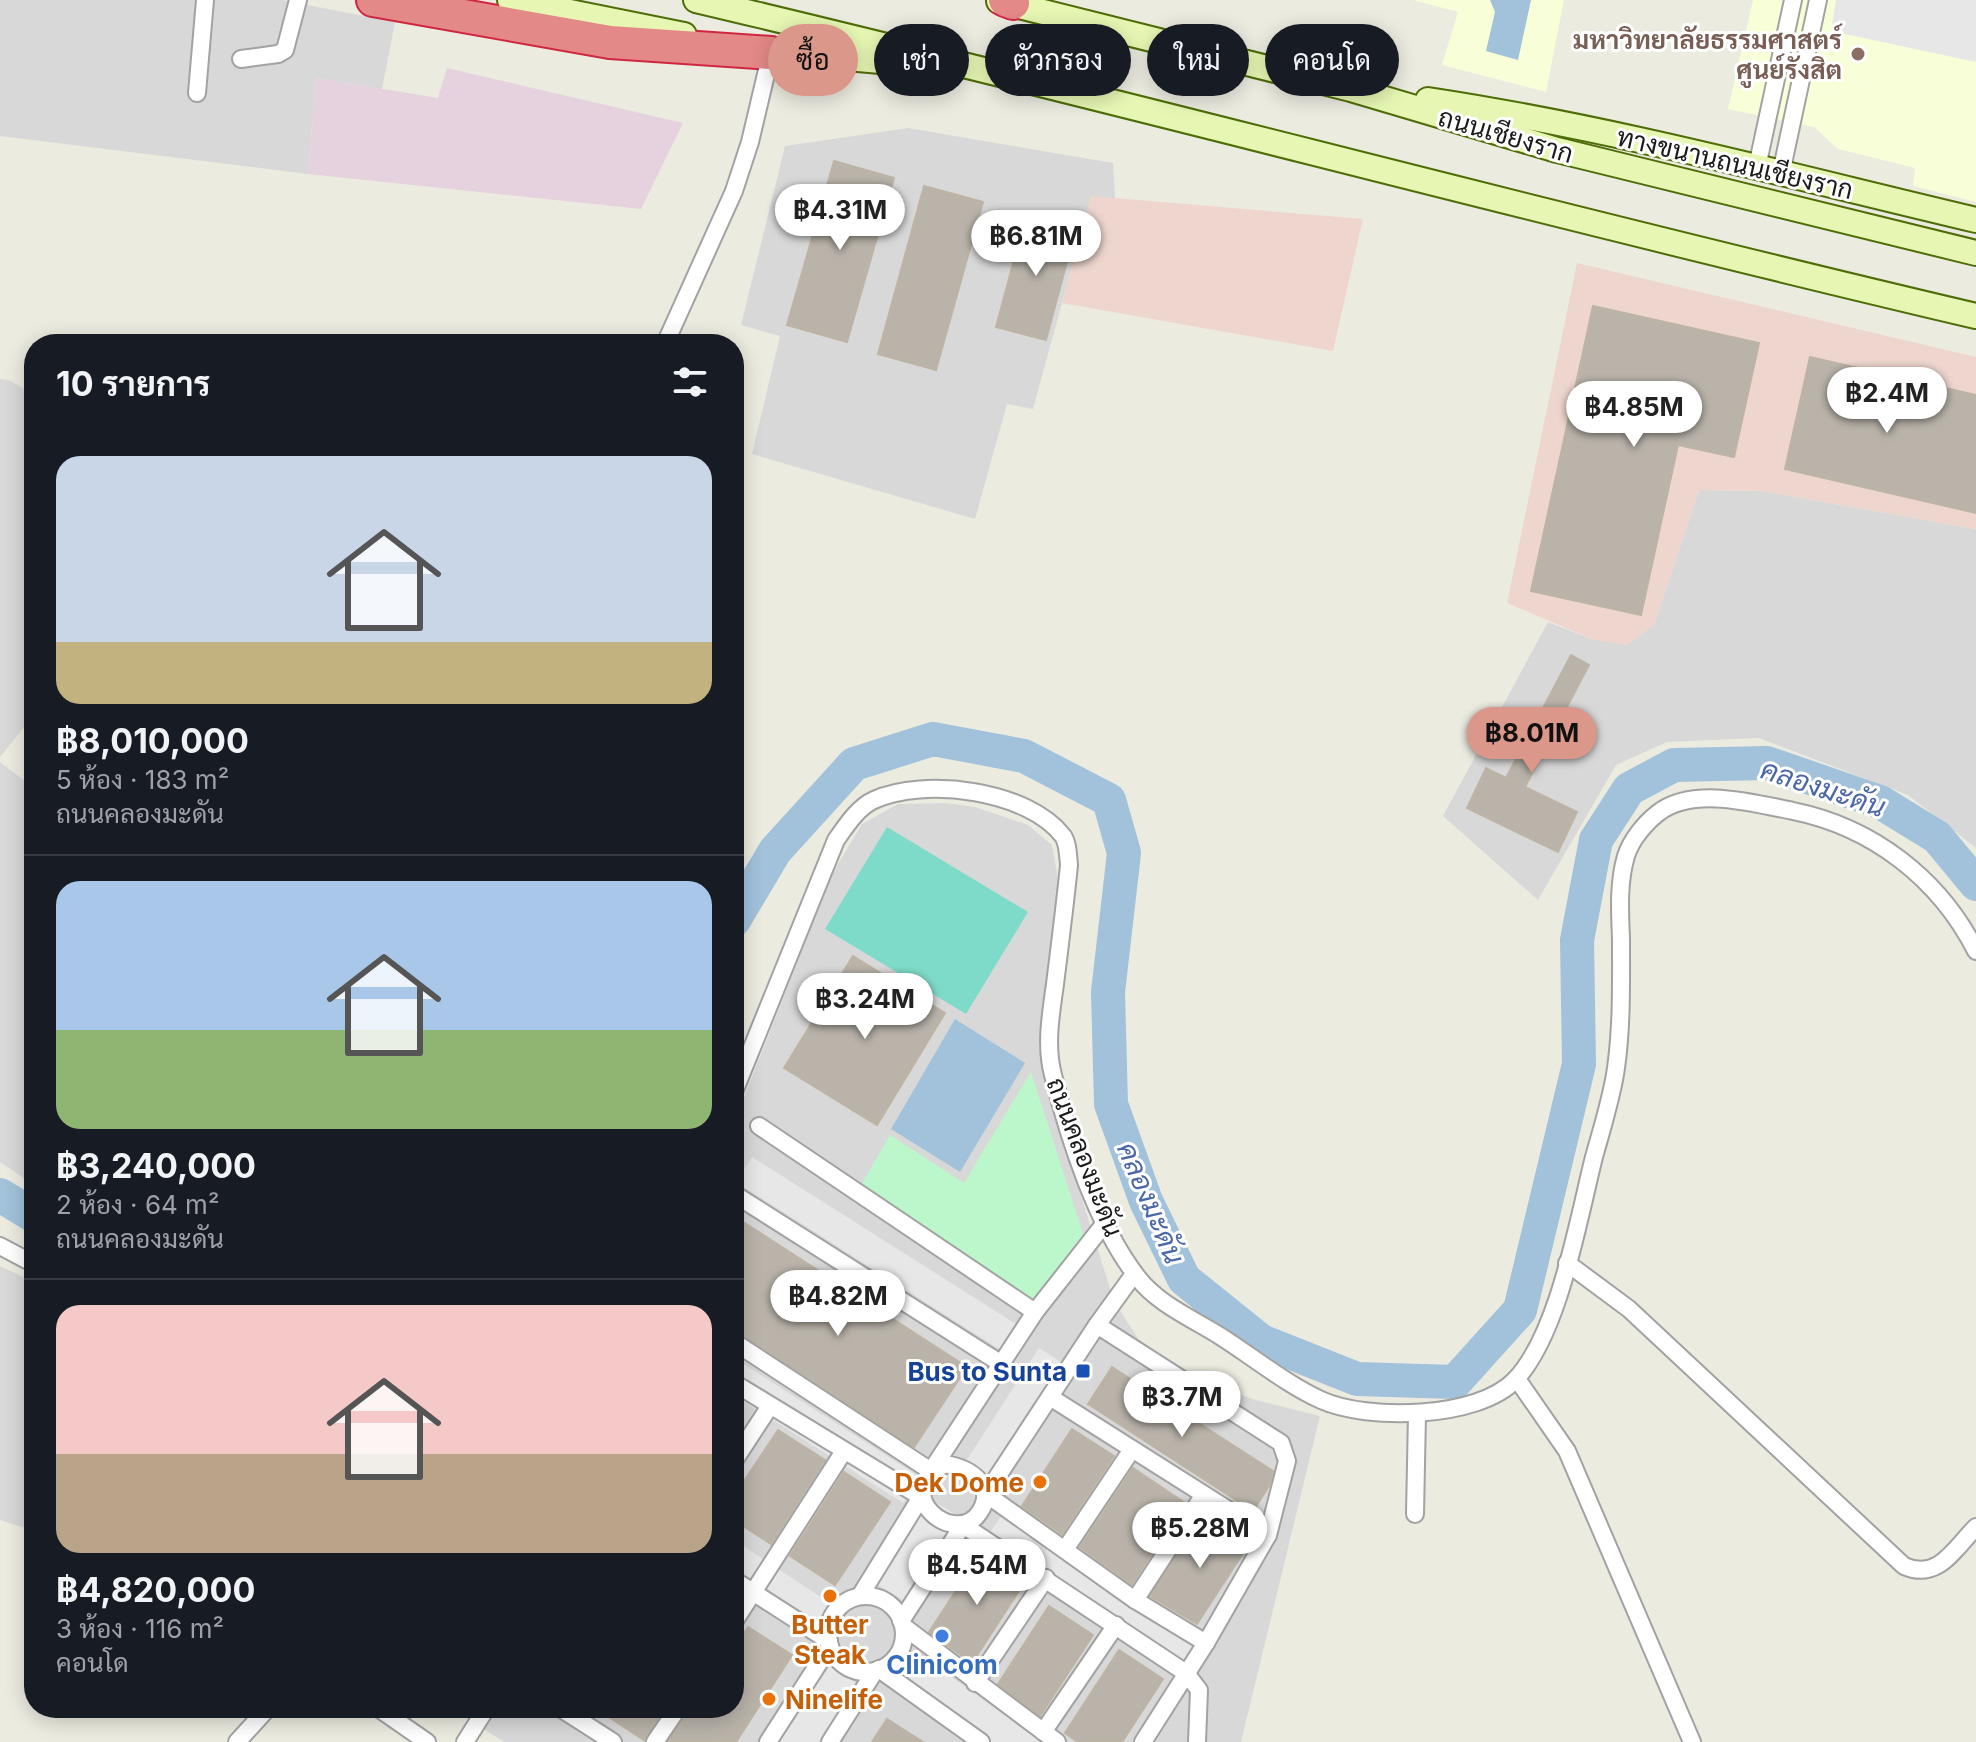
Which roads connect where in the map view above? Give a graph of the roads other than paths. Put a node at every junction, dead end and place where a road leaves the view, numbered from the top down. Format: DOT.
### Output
graph roads {
  1 [pos="205,0"];
  2 [pos="298,0"];
  3 [pos="373,0"];
  4 [pos="510,0"];
  5 [pos="696,0"];
  6 [pos="1793,0"];
  7 [pos="1818,0"];
  8 [pos="1003,1"];
  9 [pos="768,52"];
  10 [pos="768,53"];
  11 [pos="241,59"];
  12 [pos="858,60"];
  13 [pos="768,66"];
  14 [pos="976,66"];
  15 [pos="1265,67"];
  16 [pos="197,93"];
  17 [pos="1375,96"];
  18 [pos="1394,96"];
  19 [pos="1769,170"];
  20 [pos="1976,220"];
  21 [pos="1976,253"];
  22 [pos="1976,316"];
  23 [pos="670,334"];
  24 [pos="1976,951"];
  25 [pos="744,1067"];
  26 [pos="759,1126"];
  27 [pos="744,1200"];
  28 [pos="1105,1223"];
  29 [pos="0,1246"];
  30 [pos="24,1259"];
  31 [pos="1567,1263"];
  32 [pos="1134,1274"];
  33 [pos="1035,1312"];
  34 [pos="1097,1325"];
  35 [pos="744,1349"];
  36 [pos="1000,1363"];
  37 [pos="1517,1379"];
  38 [pos="744,1389"];
  39 [pos="1050,1397"];
  40 [pos="770,1406"];
  41 [pos="1417,1414"];
  42 [pos="744,1446"];
  43 [pos="844,1451"];
  44 [pos="1131,1451"];
  45 [pos="931,1471"];
  46 [pos="986,1494"];
  47 [pos="1203,1496"];
  48 [pos="921,1497"];
  49 [pos="1415,1514"];
  50 [pos="963,1525"];
  51 [pos="1976,1527"];
  52 [pos="1268,1535"];
  53 [pos="1066,1548"];
  54 [pos="1046,1578"];
  55 [pos="744,1587"];
  56 [pos="753,1593"];
  57 [pos="860,1596"];
  58 [pos="1135,1600"];
  59 [pos="744,1607"];
  60 [pos="902,1623"];
  61 [pos="1116,1625"];
  62 [pos="829,1643"];
  63 [pos="1206,1643"];
  64 [pos="877,1670"];
  65 [pos="1186,1673"];
  66 [pos="975,1683"];
  67 [pos="259,1718"];
  68 [pos="392,1718"];
  69 [pos="480,1718"];
  70 [pos="579,1718"];
  71 [pos="671,1718"];
  72 [pos="1050,1737"];
  73 [pos="237,1742"];
  74 [pos="427,1742"];
  75 [pos="465,1742"];
  76 [pos="613,1742"];
  77 [pos="655,1742"];
  78 [pos="768,1742"];
  79 [pos="830,1742"];
  80 [pos="981,1742"];
  81 [pos="1143,1742"];
  82 [pos="1197,1742"];
  83 [pos="1692,1742"];
  1 -- 16 [label="street"];
  2 -- 11 [label="street"];
  3 -- 10 [label="highway"];
  4 -- 9 [label="main road"];
  5 -- 14 [label="main road"];
  6 -- 19 [label="street"];
  7 -- 19 [label="street"];
  8 -- 15 [label="main road, ถนนเชียงราก"];
  12 -- 14 [label="main road"];
  13 -- 23 [label="street"];
  14 -- 22 [label="main road"];
  17 -- 21 [label="main road, ถนนเชียงราก"];
  18 -- 19 [label="main road, ทางขนานถนนเชียงราก"];
  19 -- 20 [label="main road, ทางขนานถนนเชียงราก"];
  24 -- 31 [label="street, ถนนคลองมะดัน"];
  25 -- 28 [label="street, ถนนคลองมะดัน"];
  26 -- 33 [label="street"];
  27 -- 36 [label="street"];
  28 -- 32 [label="street, ถนนคลองมะดัน"];
  28 -- 33 [label="street"];
  29 -- 30 [label="street"];
  31 -- 37 [label="street, ถนนคลองมะดัน"];
  31 -- 51 [label="street"];
  32 -- 34 [label="street"];
  32 -- 41 [label="street, ถนนคลองมะดัน"];
  33 -- 36 [label="street"];
  34 -- 39 [label="street"];
  34 -- 52 [label="street"];
  35 -- 45 [label="street"];
  36 -- 45 [label="street"];
  37 -- 41 [label="street, ถนนคลองมะดัน"];
  37 -- 83 [label="street"];
  38 -- 40 [label="street"];
  39 -- 44 [label="street"];
  39 -- 46 [label="street"];
  40 -- 42 [label="street"];
  40 -- 43 [label="street"];
  41 -- 49 [label="street"];
  43 -- 48 [label="street"];
  43 -- 56 [label="street"];
  44 -- 47 [label="street"];
  44 -- 53 [label="street"];
  45 -- 46 [label="street"];
  45 -- 48 [label="street"];
  46 -- 50 [label="street"];
  46 -- 53 [label="street"];
  47 -- 52 [label="street"];
  47 -- 58 [label="street"];
  48 -- 50 [label="street"];
  48 -- 57 [label="street"];
  50 -- 54 [label="street"];
  50 -- 60 [label="street"];
  52 -- 63 [label="street"];
  53 -- 58 [label="street"];
  54 -- 61 [label="street"];
  54 -- 66 [label="street"];
  55 -- 56 [label="street"];
  56 -- 59 [label="street"];
  56 -- 62 [label="street"];
  57 -- 60 [label="street"];
  57 -- 62 [label="street"];
  58 -- 63 [label="street"];
  60 -- 64 [label="street"];
  60 -- 66 [label="street"];
  61 -- 65 [label="street"];
  61 -- 72 [label="street"];
  62 -- 64 [label="street"];
  62 -- 78 [label="street"];
  63 -- 65 [label="street"];
  64 -- 79 [label="street"];
  64 -- 80 [label="street"];
  65 -- 81 [label="street"];
  65 -- 82 [label="street"];
  66 -- 72 [label="street"];
  67 -- 73 [label="street"];
  68 -- 74 [label="street"];
  69 -- 75 [label="street"];
  70 -- 76 [label="street"];
  71 -- 77 [label="street"];
}
